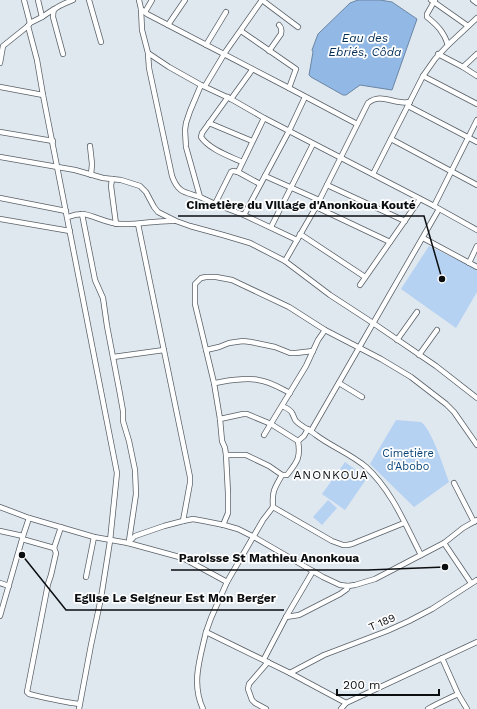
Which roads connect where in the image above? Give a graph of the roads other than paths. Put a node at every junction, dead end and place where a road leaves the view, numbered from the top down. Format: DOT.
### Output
graph roads {
  1 [pos="24,0"];
  2 [pos="38,0"];
  3 [pos="73,0"];
  4 [pos="89,0"];
  5 [pos="139,0"];
  6 [pos="152,0"];
  7 [pos="185,0"];
  8 [pos="262,0"];
  9 [pos="474,0"];
  10 [pos="433,1"];
  11 [pos="477,3"];
  12 [pos="54,9"];
  13 [pos="143,10"];
  14 [pos="226,12"];
  15 [pos="42,17"];
  16 [pos="477,18"];
  17 [pos="29,25"];
  18 [pos="168,25"];
  19 [pos="278,25"];
  20 [pos="468,26"];
  21 [pos="298,27"];
  22 [pos="240,31"];
  23 [pos="101,42"];
  24 [pos="1,44"];
  25 [pos="206,45"];
  26 [pos="448,45"];
  27 [pos="269,51"];
  28 [pos="148,53"];
  29 [pos="63,54"];
  30 [pos="224,54"];
  31 [pos="438,54"];
  32 [pos="477,54"];
  33 [pos="0,63"];
  34 [pos="463,67"];
  35 [pos="252,70"];
  36 [pos="423,76"];
  37 [pos="477,76"];
  38 [pos="203,86"];
  39 [pos="0,87"];
  40 [pos="289,88"];
  41 [pos="43,95"];
  42 [pos="305,97"];
  43 [pos="229,98"];
  44 [pos="409,104"];
  45 [pos="477,104"];
  46 [pos="264,118"];
  47 [pos="477,120"];
  48 [pos="209,123"];
  49 [pos="357,124"];
  50 [pos="289,131"];
  51 [pos="0,132"];
  52 [pos="468,137"];
  53 [pos="391,139"];
  54 [pos="53,141"];
  55 [pos="252,141"];
  56 [pos="477,142"];
  57 [pos="313,144"];
  58 [pos="90,146"];
  59 [pos="0,157"];
  60 [pos="340,158"];
  61 [pos="242,162"];
  62 [pos="57,166"];
  63 [pos="451,171"];
  64 [pos="238,172"];
  65 [pos="91,174"];
  66 [pos="373,174"];
  67 [pos="265,176"];
  68 [pos="112,178"];
  69 [pos="260,184"];
  70 [pos="326,185"];
  71 [pos="477,185"];
  72 [pos="291,187"];
  73 [pos="200,197"];
  74 [pos="0,198"];
  75 [pos="420,199"];
  76 [pos="319,200"];
  77 [pos="215,204"];
  78 [pos="434,206"];
  79 [pos="316,207"];
  80 [pos="439,209"];
  81 [pos="66,211"];
  82 [pos="82,214"];
  83 [pos="244,215"];
  84 [pos="68,216"];
  85 [pos="0,219"];
  86 [pos="176,221"];
  87 [pos="405,221"];
  88 [pos="116,224"];
  89 [pos="138,224"];
  90 [pos="270,227"];
  91 [pos="477,230"];
  92 [pos="70,231"];
  93 [pos="300,234"];
  94 [pos="423,238"];
  95 [pos="297,240"];
  96 [pos="390,242"];
  97 [pos="477,246"];
  98 [pos="285,261"];
  99 [pos="469,263"];
  100 [pos="477,267"];
  101 [pos="365,277"];
  102 [pos="360,284"];
  103 [pos="417,312"];
  104 [pos="373,323"];
  105 [pos="324,330"];
  106 [pos="437,330"];
  107 [pos="397,340"];
  108 [pos="359,348"];
  109 [pos="164,350"];
  110 [pos="206,350"];
  111 [pos="313,351"];
  112 [pos="419,355"];
  113 [pos="113,357"];
  114 [pos="214,383"];
  115 [pos="339,383"];
  116 [pos="290,393"];
  117 [pos="362,397"];
  118 [pos="477,398"];
  119 [pos="282,406"];
  120 [pos="220,419"];
  121 [pos="271,424"];
  122 [pos="310,430"];
  123 [pos="264,435"];
  124 [pos="298,441"];
  125 [pos="477,445"];
  126 [pos="226,456"];
  127 [pos="282,475"];
  128 [pos="454,483"];
  129 [pos="0,507"];
  130 [pos="273,507"];
  131 [pos="29,518"];
  132 [pos="183,521"];
  133 [pos="476,521"];
  134 [pos="404,523"];
  135 [pos="223,525"];
  136 [pos="61,527"];
  137 [pos="0,531"];
  138 [pos="94,537"];
  139 [pos="254,537"];
  140 [pos="22,538"];
  141 [pos="110,540"];
  142 [pos="129,542"];
  143 [pos="444,542"];
  144 [pos="54,548"];
  145 [pos="421,555"];
  146 [pos="313,571"];
  147 [pos="86,577"];
  148 [pos="477,580"];
  149 [pos="227,582"];
  150 [pos="0,583"];
  151 [pos="471,583"];
  152 [pos="8,586"];
  153 [pos="348,586"];
  154 [pos="0,616"];
  155 [pos="286,618"];
  156 [pos="206,632"];
  157 [pos="477,642"];
  158 [pos="442,658"];
  159 [pos="266,661"];
  160 [pos="290,673"];
  161 [pos="458,694"];
  162 [pos="346,703"];
  163 [pos="79,706"];
  164 [pos="203,709"];
  165 [pos="266,709"];
  166 [pos="341,709"];
  167 [pos="428,709"];
  168 [pos="467,709"];
  1 -- 17 [label="street"];
  2 -- 15 [label="street"];
  3 -- 12 [label="street"];
  4 -- 23 [label="street"];
  5 -- 13 [label="street"];
  6 -- 13 [label="street"];
  7 -- 18 [label="street"];
  8 -- 21 [label="street"];
  8 -- 22 [label="street"];
  9 -- 11 [label="street"];
  10 -- 20 [label="street"];
  10 -- 26 [label="street"];
  12 -- 15 [label="street"];
  12 -- 29 [label="street"];
  13 -- 18 [label="street"];
  13 -- 28 [label="street"];
  14 -- 25 [label="street"];
  15 -- 17 [label="street"];
  16 -- 20 [label="street"];
  17 -- 24 [label="street"];
  17 -- 41 [label="street"];
  18 -- 25 [label="street"];
  19 -- 27 [label="street"];
  20 -- 26 [label="street"];
  22 -- 27 [label="street"];
  22 -- 30 [label="street"];
  24 -- 33 [label="street"];
  25 -- 30 [label="street"];
  26 -- 31 [label="street"];
  27 -- 40 [label="street"];
  28 -- 38 [label="street"];
  28 -- 73 [label="street"];
  30 -- 35 [label="street"];
  30 -- 38 [label="street"];
  31 -- 34 [label="street"];
  31 -- 36 [label="street"];
  32 -- 34 [label="street"];
  34 -- 37 [label="street"];
  35 -- 40 [label="street"];
  35 -- 43 [label="street"];
  36 -- 44 [label="street"];
  36 -- 45 [label="street"];
  38 -- 43 [label="street"];
  38 -- 73 [label="street"];
  39 -- 41 [label="street"];
  40 -- 42 [label="street"];
  41 -- 54 [label="street"];
  42 -- 49 [label="street"];
  42 -- 50 [label="street"];
  43 -- 46 [label="street"];
  43 -- 48 [label="street"];
  44 -- 49 [label="street"];
  44 -- 52 [label="street"];
  44 -- 53 [label="street"];
  46 -- 50 [label="street"];
  46 -- 55 [label="street"];
  47 -- 52 [label="street"];
  48 -- 55 [label="street"];
  48 -- 61 [label="street"];
  49 -- 60 [label="street"];
  50 -- 57 [label="street"];
  50 -- 67 [label="street"];
  51 -- 54 [label="street"];
  52 -- 56 [label="street"];
  52 -- 63 [label="street"];
  53 -- 63 [label="street"];
  53 -- 66 [label="street"];
  54 -- 62 [label="street"];
  55 -- 61 [label="street"];
  57 -- 60 [label="street"];
  57 -- 72 [label="street"];
  58 -- 65 [label="street"];
  59 -- 62 [label="street"];
  60 -- 66 [label="street"];
  60 -- 70 [label="street"];
  61 -- 64 [label="street"];
  62 -- 65 [label="street"];
  62 -- 81 [label="street"];
  63 -- 71 [label="street"];
  63 -- 78 [label="street"];
  64 -- 69 [label="street"];
  64 -- 77 [label="street"];
  65 -- 68 [label="street"];
  66 -- 75 [label="street"];
  67 -- 69 [label="street"];
  67 -- 72 [label="street"];
  68 -- 86 [label="street"];
  68 -- 88 [label="street"];
  69 -- 83 [label="street"];
  70 -- 76 [label="street"];
  70 -- 87 [label="street"];
  72 -- 76 [label="street"];
  72 -- 90 [label="street"];
  73 -- 77 [label="street"];
  74 -- 81 [label="street"];
  75 -- 78 [label="street"];
  75 -- 87 [label="street"];
  76 -- 79 [label="street"];
  77 -- 83 [label="street"];
  78 -- 80 [label="street"];
  79 -- 93 [label="street"];
  79 -- 96 [label="street"];
  80 -- 91 [label="street"];
  80 -- 94 [label="street"];
  81 -- 84 [label="street"];
  82 -- 84 [label="street"];
  82 -- 88 [label="street"];
  82 -- 113 [label="street"];
  83 -- 90 [label="street"];
  84 -- 92 [label="street"];
  85 -- 92 [label="street"];
  86 -- 89 [label="street"];
  86 -- 98 [label="street"];
  87 -- 96 [label="street"];
  88 -- 89 [label="street"];
  89 -- 109 [label="street"];
  90 -- 95 [label="street"];
  92 -- 141 [label="street"];
  93 -- 95 [label="street"];
  93 -- 101 [label="street"];
  94 -- 99 [label="street"];
  94 -- 104 [label="street"];
  95 -- 98 [label="street"];
  96 -- 101 [label="street"];
  97 -- 99 [label="street"];
  98 -- 104 [label="street"];
  99 -- 100 [label="street"];
  101 -- 102 [label="street"];
  103 -- 107 [label="street"];
  104 -- 107 [label="street"];
  104 -- 108 [label="street"];
  105 -- 108 [label="street"];
  105 -- 110 [label="street"];
  105 -- 111 [label="street"];
  106 -- 112 [label="street"];
  107 -- 112 [label="street"];
  108 -- 115 [label="street"];
  108 -- 125 [label="street"];
  109 -- 113 [label="street"];
  109 -- 132 [label="street"];
  110 -- 111 [label="street"];
  110 -- 114 [label="street"];
  111 -- 116 [label="street"];
  112 -- 118 [label="street"];
  113 -- 142 [label="street"];
  114 -- 116 [label="street"];
  114 -- 120 [label="street"];
  115 -- 117 [label="street"];
  115 -- 122 [label="street"];
  116 -- 119 [label="street"];
  119 -- 121 [label="street"];
  119 -- 122 [label="street"];
  120 -- 121 [label="street"];
  120 -- 126 [label="street"];
  121 -- 123 [label="street"];
  121 -- 124 [label="street"];
  122 -- 124 [label="street"];
  122 -- 134 [label="street"];
  124 -- 127 [label="street"];
  126 -- 127 [label="street"];
  126 -- 135 [label="street"];
  127 -- 130 [label="street"];
  128 -- 133 [label="street"];
  129 -- 131 [label="street"];
  130 -- 134 [label="street"];
  130 -- 139 [label="street"];
  131 -- 136 [label="street"];
  131 -- 140 [label="street"];
  132 -- 135 [label="street"];
  132 -- 142 [label="street"];
  133 -- 143 [label="street"];
  134 -- 145 [label="street"];
  135 -- 139 [label="street"];
  136 -- 138 [label="street"];
  136 -- 144 [label="street"];
  137 -- 140 [label="street"];
  138 -- 141 [label="street"];
  138 -- 147 [label="street"];
  139 -- 146 [label="street"];
  139 -- 149 [label="street"];
  140 -- 144 [label="street"];
  140 -- 152 [label="street"];
  141 -- 142 [label="street"];
  141 -- 163 [label="street"];
  142 -- 149 [label="street"];
  143 -- 145 [label="street"];
  143 -- 151 [label="street"];
  144 -- 163 [label="street"];
  145 -- 153 [label="street"];
  146 -- 153 [label="street"];
  146 -- 155 [label="street"];
  148 -- 151 [label="street, T 189"];
  149 -- 156 [label="street"];
  150 -- 152 [label="street"];
  151 -- 160 [label="street, T 189"];
  152 -- 154 [label="street"];
  153 -- 155 [label="street"];
  155 -- 159 [label="street"];
  156 -- 159 [label="street"];
  156 -- 164 [label="street"];
  157 -- 158 [label="street"];
  158 -- 161 [label="street"];
  158 -- 162 [label="street"];
  159 -- 160 [label="street"];
  159 -- 165 [label="street"];
  160 -- 162 [label="street"];
  161 -- 167 [label="street"];
  161 -- 168 [label="street"];
  162 -- 166 [label="street"];
}
